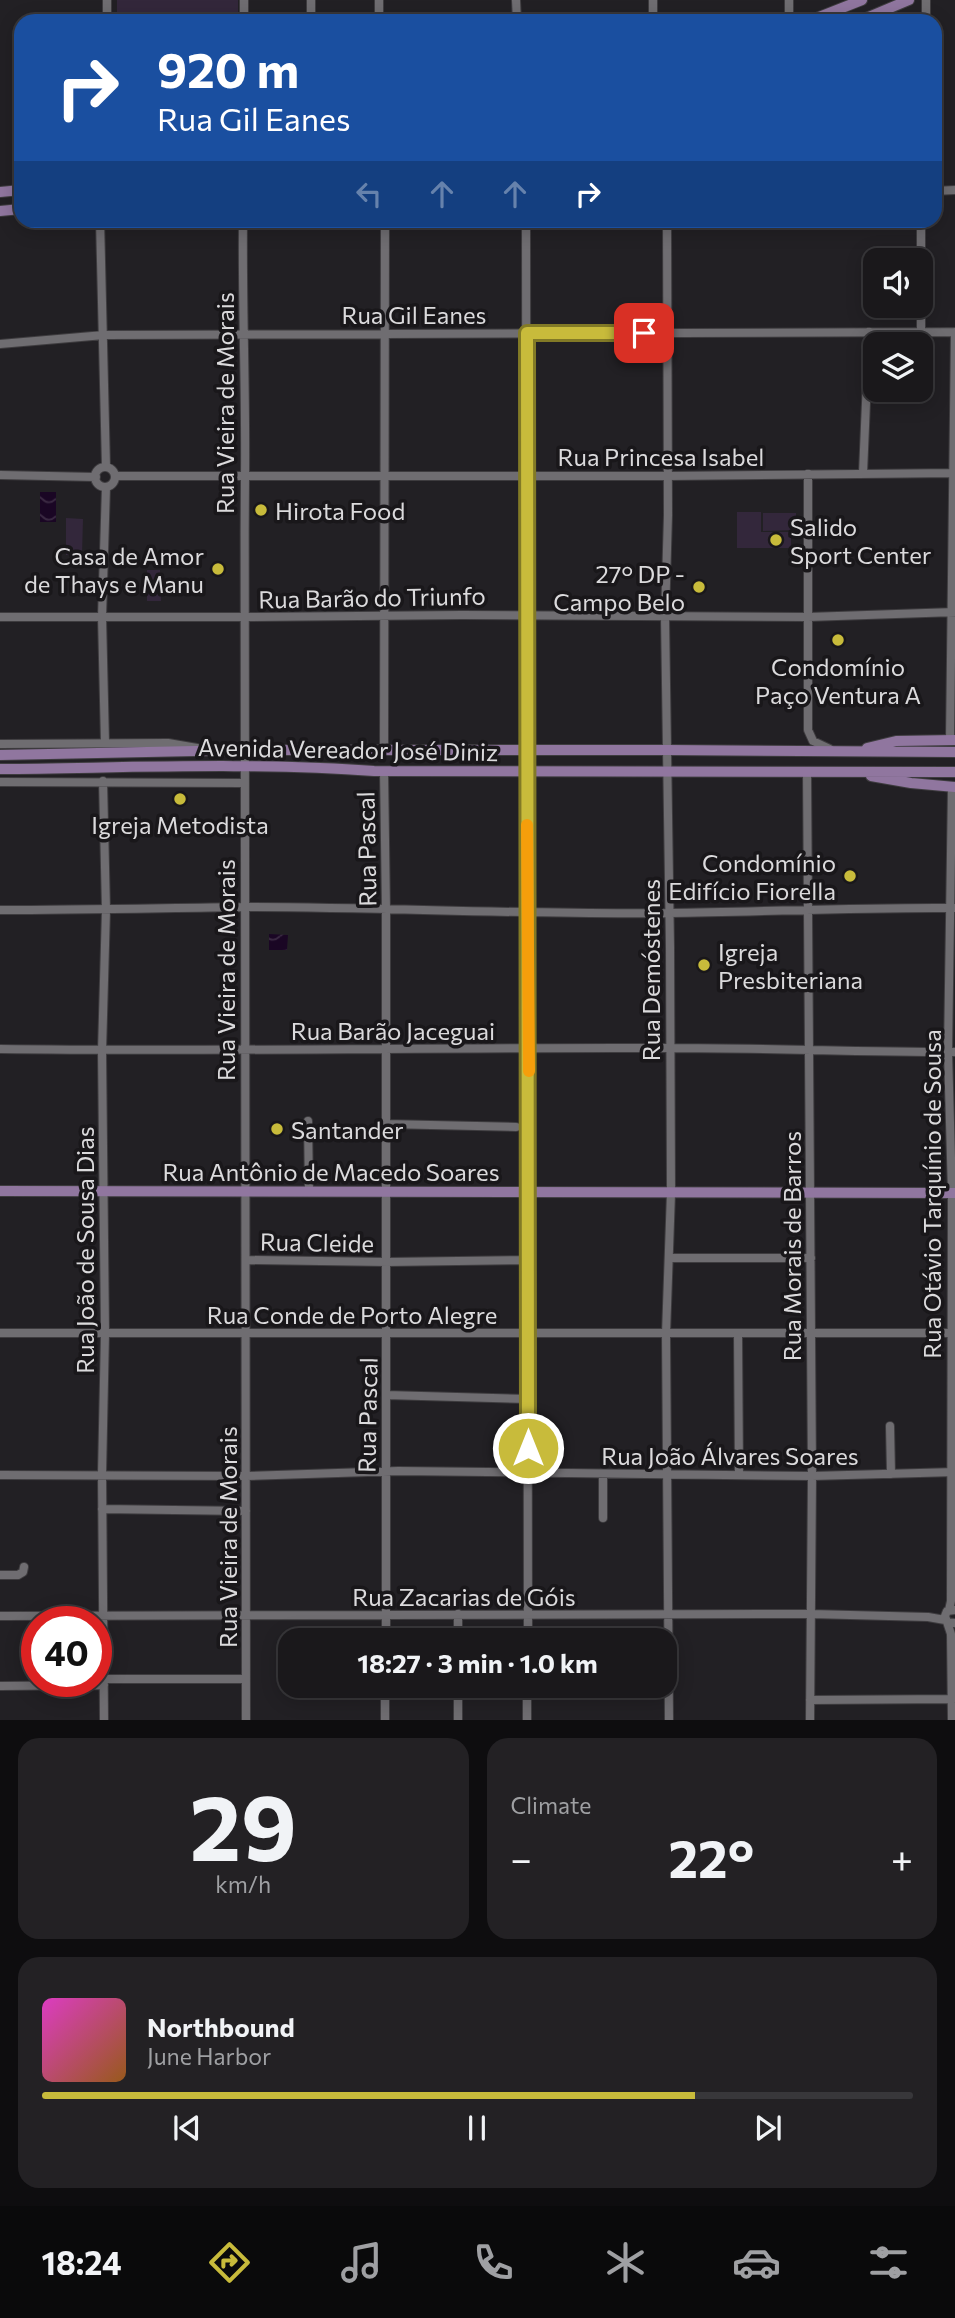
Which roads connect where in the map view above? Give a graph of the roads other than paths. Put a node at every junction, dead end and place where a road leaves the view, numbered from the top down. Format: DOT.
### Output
graph roads {
  1 [pos="862,0"];
  2 [pos="909,0"];
  3 [pos="827,14"];
  4 [pos="876,14"];
  5 [pos="100,228"];
  6 [pos="243,228"];
  7 [pos="385,228"];
  8 [pos="526,228"];
  9 [pos="667,228"];
  10 [pos="921,228"];
  11 [pos="921,331"];
  12 [pos="668,332"];
  13 [pos="863,332"];
  14 [pos="869,332"];
  15 [pos="955,332"];
  16 [pos="243,333"];
  17 [pos="527,333"];
  18 [pos="104,334"];
  19 [pos="385,335"];
  20 [pos="0,344"];
  21 [pos="866,402"];
  22 [pos="106,467"];
  23 [pos="863,473"];
  24 [pos="955,473"];
  25 [pos="808,474"];
  26 [pos="0,475"];
  27 [pos="115,475"];
  28 [pos="385,475"];
  29 [pos="527,475"];
  30 [pos="245,476"];
  31 [pos="667,476"];
  32 [pos="96,477"];
  33 [pos="106,487"];
  34 [pos="954,612"];
  35 [pos="526,615"];
  36 [pos="384,616"];
  37 [pos="0,617"];
  38 [pos="102,617"];
  39 [pos="243,617"];
  40 [pos="665,617"];
  41 [pos="808,617"];
  42 [pos="952,740"];
  43 [pos="105,743"];
  44 [pos="0,744"];
  45 [pos="244,750"];
  46 [pos="384,750"];
  47 [pos="527,750"];
  48 [pos="667,750"];
  49 [pos="207,751"];
  50 [pos="836,751"];
  51 [pos="849,751"];
  52 [pos="955,752"];
  53 [pos="0,755"];
  54 [pos="243,768"];
  55 [pos="0,769"];
  56 [pos="384,771"];
  57 [pos="667,771"];
  58 [pos="807,771"];
  59 [pos="527,772"];
  60 [pos="861,772"];
  61 [pos="951,772"];
  62 [pos="103,780"];
  63 [pos="0,782"];
  64 [pos="243,783"];
  65 [pos="954,787"];
  66 [pos="244,907"];
  67 [pos="810,908"];
  68 [pos="953,908"];
  69 [pos="387,909"];
  70 [pos="0,910"];
  71 [pos="106,911"];
  72 [pos="527,913"];
  73 [pos="670,913"];
  74 [pos="952,976"];
  75 [pos="386,1048"];
  76 [pos="669,1048"];
  77 [pos="0,1049"];
  78 [pos="528,1049"];
  79 [pos="102,1051"];
  80 [pos="244,1051"];
  81 [pos="808,1051"];
  82 [pos="952,1052"];
  83 [pos="309,1121"];
  84 [pos="386,1125"];
  85 [pos="516,1127"];
  86 [pos="0,1191"];
  87 [pos="104,1191"];
  88 [pos="246,1192"];
  89 [pos="309,1192"];
  90 [pos="387,1193"];
  91 [pos="671,1193"];
  92 [pos="811,1193"];
  93 [pos="953,1193"];
  94 [pos="528,1194"];
  95 [pos="670,1258"];
  96 [pos="811,1258"];
  97 [pos="246,1260"];
  98 [pos="528,1260"];
  99 [pos="387,1262"];
  100 [pos="246,1332"];
  101 [pos="0,1333"];
  102 [pos="105,1333"];
  103 [pos="953,1333"];
  104 [pos="387,1334"];
  105 [pos="666,1334"];
  106 [pos="738,1334"];
  107 [pos="811,1334"];
  108 [pos="528,1335"];
  109 [pos="386,1395"];
  110 [pos="528,1399"];
  111 [pos="890,1426"];
  112 [pos="386,1472"];
  113 [pos="952,1472"];
  114 [pos="528,1473"];
  115 [pos="102,1474"];
  116 [pos="603,1474"];
  117 [pos="891,1474"];
  118 [pos="0,1475"];
  119 [pos="666,1475"];
  120 [pos="739,1475"];
  121 [pos="246,1476"];
  122 [pos="812,1476"];
  123 [pos="102,1509"];
  124 [pos="246,1511"];
  125 [pos="603,1518"];
  126 [pos="24,1567"];
  127 [pos="0,1575"];
  128 [pos="103,1606"];
  129 [pos="386,1614"];
  130 [pos="668,1614"];
  131 [pos="811,1614"];
  132 [pos="246,1615"];
  133 [pos="458,1615"];
  134 [pos="951,1615"];
  135 [pos="0,1616"];
  136 [pos="21,1616"];
  137 [pos="112,1616"];
  138 [pos="528,1616"];
  139 [pos="386,1628"];
  140 [pos="458,1628"];
  141 [pos="528,1628"];
  142 [pos="246,1679"];
  143 [pos="112,1682"];
  144 [pos="954,1684"];
  145 [pos="21,1685"];
  146 [pos="0,1686"];
  147 [pos="104,1697"];
  148 [pos="385,1698"];
  149 [pos="458,1698"];
  150 [pos="527,1698"];
  151 [pos="953,1699"];
  152 [pos="810,1700"];
  153 [pos="104,1720"];
  154 [pos="246,1720"];
  155 [pos="385,1720"];
  156 [pos="458,1720"];
  157 [pos="527,1720"];
  158 [pos="669,1720"];
  159 [pos="810,1720"];
  160 [pos="952,1720"];
  1 -- 3 [label="main road"];
  2 -- 4 [label="main road"];
  5 -- 18 [label="street"];
  6 -- 16 [label="street, Rua Vieira de Morais"];
  7 -- 19 [label="street"];
  8 -- 17 [label="street"];
  9 -- 12 [label="street, Rua Demóstenes"];
  10 -- 11 [label="street"];
  11 -- 14 [label="street, Rua Gil Eanes"];
  11 -- 15 [label="street, Rua Gil Eanes"];
  12 -- 13 [label="street, Rua Gil Eanes"];
  12 -- 17 [label="street, Rua Gil Eanes"];
  12 -- 31 [label="street, Rua Demóstenes"];
  15 -- 24 [label="street"];
  16 -- 18 [label="street, Rua Gil Eanes"];
  16 -- 19 [label="street, Rua Gil Eanes"];
  16 -- 30 [label="street, Rua Vieira de Morais"];
  17 -- 19 [label="street, Rua Gil Eanes"];
  17 -- 29 [label="street"];
  18 -- 20 [label="street, Rua Gil Eanes"];
  18 -- 22 [label="street"];
  19 -- 28 [label="street"];
  21 -- 23 [label="street"];
  22 -- 27 [label="street"];
  22 -- 32 [label="street"];
  23 -- 24 [label="street, Rua Princesa Isabel"];
  23 -- 25 [label="street, Rua Princesa Isabel"];
  24 -- 34 [label="street"];
  25 -- 31 [label="street, Rua Princesa Isabel"];
  25 -- 41 [label="street"];
  26 -- 32 [label="street"];
  27 -- 30 [label="street, Rua Princesa Isabel"];
  27 -- 33 [label="street"];
  28 -- 29 [label="street, Rua Princesa Isabel"];
  28 -- 30 [label="street, Rua Princesa Isabel"];
  28 -- 36 [label="street"];
  29 -- 31 [label="street, Rua Princesa Isabel"];
  29 -- 35 [label="street"];
  30 -- 39 [label="street, Rua Vieira de Morais"];
  31 -- 40 [label="street, Rua Demóstenes"];
  32 -- 33 [label="street"];
  33 -- 38 [label="street"];
  34 -- 41 [label="street, Rua Barão do Triunfo"];
  34 -- 42 [label="street"];
  35 -- 36 [label="street, Rua Barão do Triunfo"];
  35 -- 40 [label="street, Rua Barão do Triunfo"];
  35 -- 47 [label="street"];
  36 -- 39 [label="street, Rua Barão do Triunfo"];
  36 -- 46 [label="street"];
  37 -- 38 [label="street, Rua Barão do Triunfo"];
  38 -- 39 [label="street, Rua Barão do Triunfo"];
  38 -- 43 [label="street"];
  39 -- 45 [label="street, Rua Vieira de Morais"];
  40 -- 41 [label="street, Rua Barão do Triunfo"];
  40 -- 48 [label="street, Rua Demóstenes"];
  41 -- 50 [label="street"];
  42 -- 51 [label="main road"];
  43 -- 44 [label="street, Avenida Vereador José Diniz"];
  43 -- 49 [label="street, Avenida Vereador José Diniz"];
  45 -- 46 [label="main road, Avenida Vereador José Diniz"];
  45 -- 49 [label="main road, Avenida Vereador José Diniz"];
  45 -- 54 [label="street, Rua Vieira de Morais"];
  46 -- 47 [label="main road, Avenida Vereador José Diniz"];
  47 -- 48 [label="main road, Avenida Vereador José Diniz"];
  47 -- 59 [label="street"];
  48 -- 50 [label="main road, Avenida Vereador José Diniz"];
  48 -- 57 [label="street, Rua Demóstenes"];
  49 -- 53 [label="main road, Avenida Vereador José Diniz"];
  50 -- 51 [label="main road, Avenida Vereador José Diniz"];
  51 -- 52 [label="main road, Avenida Vereador José Diniz"];
  54 -- 55 [label="main road, Avenida Vereador José Diniz"];
  54 -- 56 [label="main road, Avenida Vereador José Diniz"];
  54 -- 64 [label="street, Rua Vieira de Morais"];
  56 -- 59 [label="main road, Avenida Vereador José Diniz"];
  56 -- 69 [label="street, Rua Pascal"];
  57 -- 58 [label="main road, Avenida Vereador José Diniz"];
  57 -- 59 [label="main road, Avenida Vereador José Diniz"];
  57 -- 73 [label="street, Rua Demóstenes"];
  58 -- 60 [label="main road, Avenida Vereador José Diniz"];
  58 -- 67 [label="street, Rua Morais de Barros"];
  59 -- 72 [label="street"];
  60 -- 61 [label="main road, Avenida Vereador José Diniz"];
  60 -- 65 [label="main road"];
  62 -- 63 [label="street, Avenida Vereador José Diniz"];
  62 -- 64 [label="street, Avenida Vereador José Diniz"];
  62 -- 71 [label="street, Rua João de Sousa Dias"];
  64 -- 66 [label="street, Rua Vieira de Morais"];
  65 -- 68 [label="street, Rua Otávio Tarquínio de Sousa"];
  66 -- 69 [label="street"];
  66 -- 71 [label="street"];
  66 -- 80 [label="street, Rua Vieira de Morais"];
  67 -- 68 [label="street"];
  67 -- 73 [label="street"];
  67 -- 81 [label="street, Rua Morais de Barros"];
  68 -- 74 [label="street, Rua Otávio Tarquínio de Sousa"];
  69 -- 72 [label="street"];
  69 -- 75 [label="street, Rua Pascal"];
  70 -- 71 [label="street"];
  71 -- 79 [label="street, Rua João de Sousa Dias"];
  72 -- 73 [label="street"];
  72 -- 78 [label="street"];
  73 -- 76 [label="street, Rua Demóstenes"];
  74 -- 82 [label="street, Rua Otávio Tarquínio de Sousa"];
  75 -- 78 [label="street, Rua Barão Jaceguai"];
  75 -- 80 [label="street, Rua Barão Jaceguai"];
  75 -- 84 [label="street, Rua Pascal"];
  76 -- 78 [label="street, Rua Barão Jaceguai"];
  76 -- 81 [label="street, Rua Barão Jaceguai"];
  76 -- 91 [label="street, Rua Demóstenes"];
  77 -- 79 [label="street, Rua Barão Jaceguai"];
  78 -- 94 [label="street"];
  79 -- 80 [label="street, Rua Barão Jaceguai"];
  79 -- 87 [label="street, Rua João de Sousa Dias"];
  80 -- 88 [label="street, Rua Vieira de Morais"];
  81 -- 82 [label="street, Rua Barão Jaceguai"];
  81 -- 92 [label="street, Rua Morais de Barros"];
  82 -- 93 [label="street, Rua Otávio Tarquínio de Sousa"];
  83 -- 89 [label="street"];
  84 -- 85 [label="street"];
  84 -- 90 [label="street, Rua Pascal"];
  86 -- 87 [label="main road, Rua Antônio de Macedo Soares"];
  87 -- 88 [label="main road, Rua Antônio de Macedo Soares"];
  87 -- 102 [label="street, Rua João de Sousa Dias"];
  88 -- 89 [label="main road, Rua Antônio de Macedo Soares"];
  88 -- 97 [label="street, Rua Vieira de Morais"];
  89 -- 90 [label="main road, Rua Antônio de Macedo Soares"];
  90 -- 94 [label="main road, Rua Antônio de Macedo Soares"];
  90 -- 99 [label="street, Rua Pascal"];
  91 -- 92 [label="main road, Rua Antônio de Macedo Soares"];
  91 -- 94 [label="main road, Rua Antônio de Macedo Soares"];
  91 -- 95 [label="street, Rua Demóstenes"];
  92 -- 93 [label="main road, Rua Antônio de Macedo Soares"];
  92 -- 96 [label="street, Rua Morais de Barros"];
  93 -- 103 [label="street, Rua Otávio Tarquínio de Sousa"];
  94 -- 98 [label="street"];
  95 -- 96 [label="street"];
  95 -- 105 [label="street, Rua Demóstenes"];
  96 -- 107 [label="street, Rua Morais de Barros"];
  97 -- 99 [label="street, Rua Cleide"];
  97 -- 100 [label="street, Rua Vieira de Morais"];
  98 -- 99 [label="street, Rua Cleide"];
  98 -- 108 [label="street"];
  99 -- 104 [label="street, Rua Pascal"];
  100 -- 102 [label="street, Rua Conde de Porto Alegre"];
  100 -- 104 [label="street, Rua Conde de Porto Alegre"];
  100 -- 121 [label="street, Rua Vieira de Morais"];
  101 -- 102 [label="street, Rua Conde de Porto Alegre"];
  102 -- 115 [label="street, Rua João de Sousa Dias"];
  103 -- 107 [label="street, Rua Conde de Porto Alegre"];
  103 -- 113 [label="street, Rua Otávio Tarquínio de Sousa"];
  104 -- 108 [label="street, Rua Conde de Porto Alegre"];
  104 -- 109 [label="street, Rua Pascal"];
  105 -- 106 [label="street, Rua Conde de Porto Alegre"];
  105 -- 108 [label="street, Rua Conde de Porto Alegre"];
  105 -- 119 [label="street, Rua Demóstenes"];
  106 -- 107 [label="street, Rua Conde de Porto Alegre"];
  106 -- 120 [label="street"];
  107 -- 122 [label="street, Rua Morais de Barros"];
  108 -- 110 [label="street"];
  109 -- 110 [label="street"];
  109 -- 112 [label="street, Rua Pascal"];
  110 -- 114 [label="street"];
  111 -- 117 [label="street"];
  112 -- 114 [label="street, Rua João Álvares Soares"];
  112 -- 121 [label="street, Rua João Álvares Soares"];
  112 -- 129 [label="street, Rua Pascal"];
  113 -- 117 [label="street, Rua João Álvares Soares"];
  113 -- 134 [label="street, Rua Otávio Tarquínio de Sousa"];
  114 -- 116 [label="street, Rua João Álvares Soares"];
  114 -- 138 [label="street"];
  115 -- 118 [label="street, Rua João Álvares Soares"];
  115 -- 121 [label="street, Rua João Álvares Soares"];
  115 -- 123 [label="street, Rua João de Sousa Dias"];
  116 -- 119 [label="street, Rua João Álvares Soares"];
  116 -- 125 [label="street"];
  117 -- 122 [label="street, Rua João Álvares Soares"];
  119 -- 120 [label="street, Rua João Álvares Soares"];
  119 -- 130 [label="street, Rua Demóstenes"];
  120 -- 122 [label="street, Rua João Álvares Soares"];
  121 -- 124 [label="street, Rua Vieira de Morais"];
  122 -- 131 [label="street, Rua Morais de Barros"];
  123 -- 124 [label="street"];
  123 -- 128 [label="street, Rua João de Sousa Dias"];
  124 -- 132 [label="street, Rua Vieira de Morais"];
  126 -- 127 [label="street"];
  129 -- 132 [label="street, Rua Zacarias de Góis"];
  129 -- 133 [label="street, Rua Zacarias de Góis"];
  129 -- 139 [label="street, Rua Pascal"];
  130 -- 131 [label="street, Rua Zacarias de Góis"];
  130 -- 138 [label="street, Rua Zacarias de Góis"];
  130 -- 158 [label="street, Rua Demóstenes"];
  131 -- 134 [label="street, Rua Zacarias de Góis"];
  131 -- 152 [label="street, Rua Morais de Barros"];
  132 -- 137 [label="street, Rua Zacarias de Góis"];
  132 -- 142 [label="street, Rua Vieira de Morais"];
  133 -- 138 [label="street, Rua Zacarias de Góis"];
  133 -- 140 [label="street"];
  134 -- 144 [label="street, Rua Otávio Tarquínio de Sousa"];
  135 -- 136 [label="street, Rua Zacarias de Góis"];
  138 -- 141 [label="street"];
  142 -- 143 [label="street"];
  142 -- 154 [label="street, Rua Vieira de Morais"];
  144 -- 151 [label="street, Rua Otávio Tarquínio de Sousa"];
  145 -- 146 [label="street"];
  147 -- 153 [label="street, Rua João de Sousa Dias"];
  148 -- 155 [label="street"];
  149 -- 156 [label="street"];
  150 -- 157 [label="street"];
  151 -- 152 [label="street"];
  151 -- 160 [label="street, Rua Otávio Tarquínio de Sousa"];
  152 -- 159 [label="street, Rua Morais de Barros"];
}
